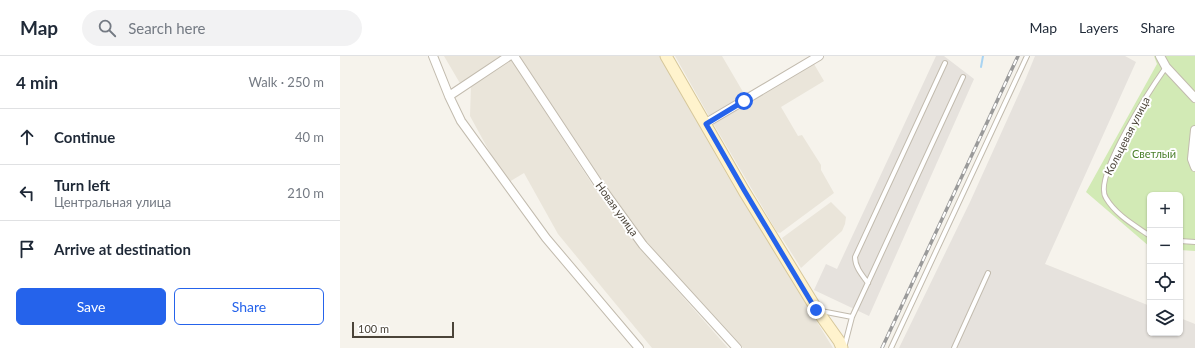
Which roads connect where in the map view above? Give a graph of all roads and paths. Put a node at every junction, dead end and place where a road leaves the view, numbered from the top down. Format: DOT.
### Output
graph roads {
  1 [pos="433,56"];
  2 [pos="509,56"];
  3 [pos="514,56"];
  4 [pos="666,56"];
  5 [pos="819,56"];
  6 [pos="1027,56"];
  7 [pos="1160,56"];
  8 [pos="945,63"];
  9 [pos="1166,67"];
  10 [pos="963,77"];
  11 [pos="449,96"];
  12 [pos="1195,98"];
  13 [pos="706,124"];
  14 [pos="1195,130"];
  15 [pos="1195,167"];
  16 [pos="1147,234"];
  17 [pos="1183,241"];
  18 [pos="1195,242"];
  19 [pos="988,273"];
  20 [pos="868,283"];
  21 [pos="816,310"];
  22 [pos="852,317"];
  23 [pos="639,348"];
  24 [pos="737,348"];
  25 [pos="843,348"];
  26 [pos="891,348"];
  27 [pos="954,348"];
  1 -- 11 [label="street"];
  2 -- 11 [label="street"];
  3 -- 24 [label="street, Новая улица"];
  4 -- 13 [label="street"];
  5 -- 13 [label="street"];
  6 -- 26 [label="lane"];
  7 -- 9 [label="street"];
  8 -- 20 [label="lane"];
  9 -- 12 [label="street"];
  9 -- 16 [label="lane, Кольцевая улица"];
  10 -- 20 [label="lane"];
  11 -- 23 [label="street"];
  13 -- 21 [label="street"];
  14 -- 15 [label="street"];
  17 -- 18 [label="lane"];
  19 -- 27 [label="lane"];
  20 -- 22 [label="lane"];
  21 -- 22 [label="lane"];
  21 -- 25 [label="street"];
  22 -- 25 [label="lane"];
}
